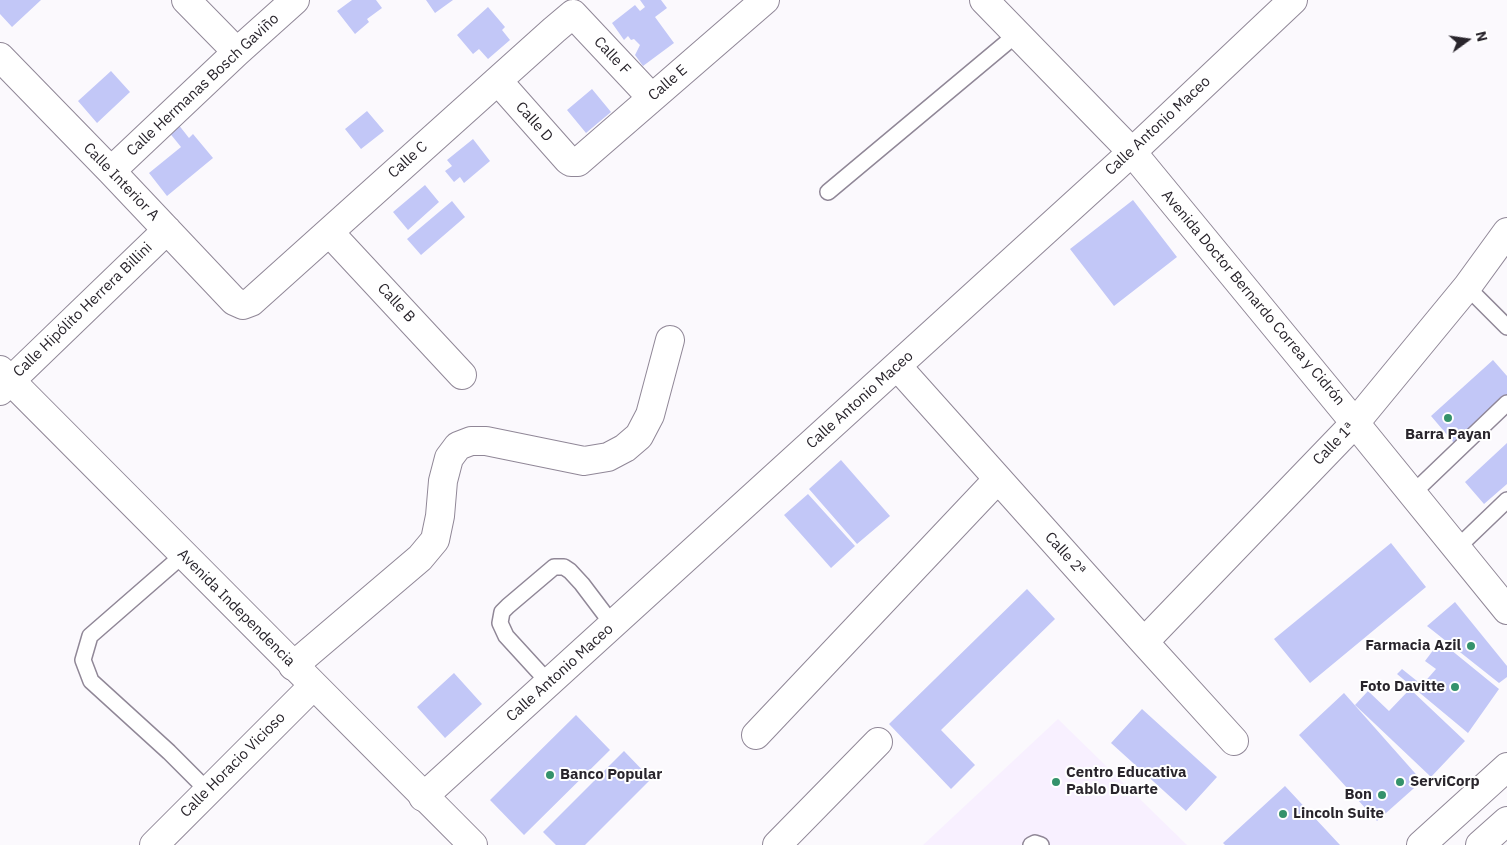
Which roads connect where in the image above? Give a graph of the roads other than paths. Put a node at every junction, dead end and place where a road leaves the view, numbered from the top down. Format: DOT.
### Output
graph roads {
  1 [pos="186,0"];
  2 [pos="295,0"];
  3 [pos="764,0"];
  4 [pos="984,0"];
  5 [pos="1293,0"];
  6 [pos="572,7"];
  7 [pos="1017,34"];
  8 [pos="237,52"];
  9 [pos="0,58"];
  10 [pos="498,81"];
  11 [pos="651,97"];
  12 [pos="1132,152"];
  13 [pos="572,162"];
  14 [pos="111,170"];
  15 [pos="828,192"];
  16 [pos="167,230"];
  17 [pos="329,232"];
  18 [pos="1507,232"];
  19 [pos="1467,286"];
  20 [pos="242,305"];
  21 [pos="1507,327"];
  22 [pos="670,340"];
  23 [pos="897,366"];
  24 [pos="462,375"];
  25 [pos="3,381"];
  26 [pos="1507,403"];
  27 [pos="1355,423"];
  28 [pos="998,478"];
  29 [pos="1413,493"];
  30 [pos="1507,500"];
  31 [pos="1457,548"];
  32 [pos="184,555"];
  33 [pos="1507,610"];
  34 [pos="613,624"];
  35 [pos="1144,642"];
  36 [pos="293,666"];
  37 [pos="548,683"];
  38 [pos="313,686"];
  39 [pos="756,735"];
  40 [pos="1234,741"];
  41 [pos="878,742"];
  42 [pos="1507,767"];
  43 [pos="208,791"];
  44 [pos="424,797"];
  45 [pos="1507,821"];
  46 [pos="1507,827"];
  47 [pos="154,845"];
  48 [pos="472,845"];
  49 [pos="777,845"];
  50 [pos="1031,845"];
  51 [pos="1041,845"];
  52 [pos="1420,845"];
  53 [pos="1480,845"];
  54 [pos="1487,845"];
  1 -- 8 [label="street"];
  2 -- 8 [label="street, Calle Hermanas Bosch Gaviño"];
  3 -- 11 [label="street, Calle E"];
  4 -- 7 [label="street, Avenida Doctor Bernardo Correa y Cidrón"];
  5 -- 12 [label="street, Calle Antonio Maceo"];
  6 -- 10 [label="street, Calle C"];
  6 -- 11 [label="street, Calle F"];
  7 -- 12 [label="street, Avenida Doctor Bernardo Correa y Cidrón"];
  7 -- 15 [label="lane"];
  8 -- 14 [label="street, Calle Hermanas Bosch Gaviño"];
  9 -- 14 [label="street, Calle Interior A"];
  10 -- 13 [label="street, Calle D"];
  10 -- 17 [label="street, Calle C"];
  11 -- 13 [label="street, Calle E"];
  12 -- 23 [label="street, Calle Antonio Maceo"];
  12 -- 27 [label="street, Avenida Doctor Bernardo Correa y Cidrón"];
  14 -- 16 [label="street, Calle Interior A"];
  16 -- 20 [label="street, Calle Interior A"];
  16 -- 25 [label="street, Calle Hipólito Herrera Billini"];
  17 -- 20 [label="street, Calle C"];
  17 -- 24 [label="street, Calle B"];
  18 -- 19 [label="street, Calle 1ª"];
  19 -- 21 [label="lane"];
  19 -- 27 [label="street, Calle 1ª"];
  22 -- 36 [label="street"];
  23 -- 28 [label="street, Calle 2ª"];
  23 -- 34 [label="street, Calle Antonio Maceo"];
  25 -- 32 [label="street, Avenida Independencia"];
  26 -- 29 [label="lane"];
  27 -- 29 [label="street, Avenida Doctor Bernardo Correa y Cidrón"];
  27 -- 35 [label="street, Calle 1ª"];
  28 -- 35 [label="street, Calle 2ª"];
  28 -- 39 [label="street"];
  29 -- 31 [label="street, Avenida Doctor Bernardo Correa y Cidrón"];
  30 -- 31 [label="lane"];
  31 -- 33 [label="street, Avenida Doctor Bernardo Correa y Cidrón"];
  32 -- 36 [label="street, Avenida Independencia"];
  32 -- 43 [label="lane"];
  34 -- 37 [label="street, Calle Antonio Maceo"];
  34 -- 37 [label="lane"];
  35 -- 40 [label="street, Calle 2ª"];
  36 -- 38 [label="street, Avenida Independencia"];
  37 -- 44 [label="street, Calle Antonio Maceo"];
  38 -- 43 [label="street, Calle Horacio Vicioso"];
  38 -- 44 [label="street, Avenida Independencia"];
  41 -- 49 [label="street"];
  42 -- 52 [label="street"];
  43 -- 47 [label="street, Calle Horacio Vicioso"];
  44 -- 48 [label="street, Avenida Independencia"];
  45 -- 53 [label="street"];
  46 -- 54 [label="lane"];
  50 -- 51 [label="lane"];
}
